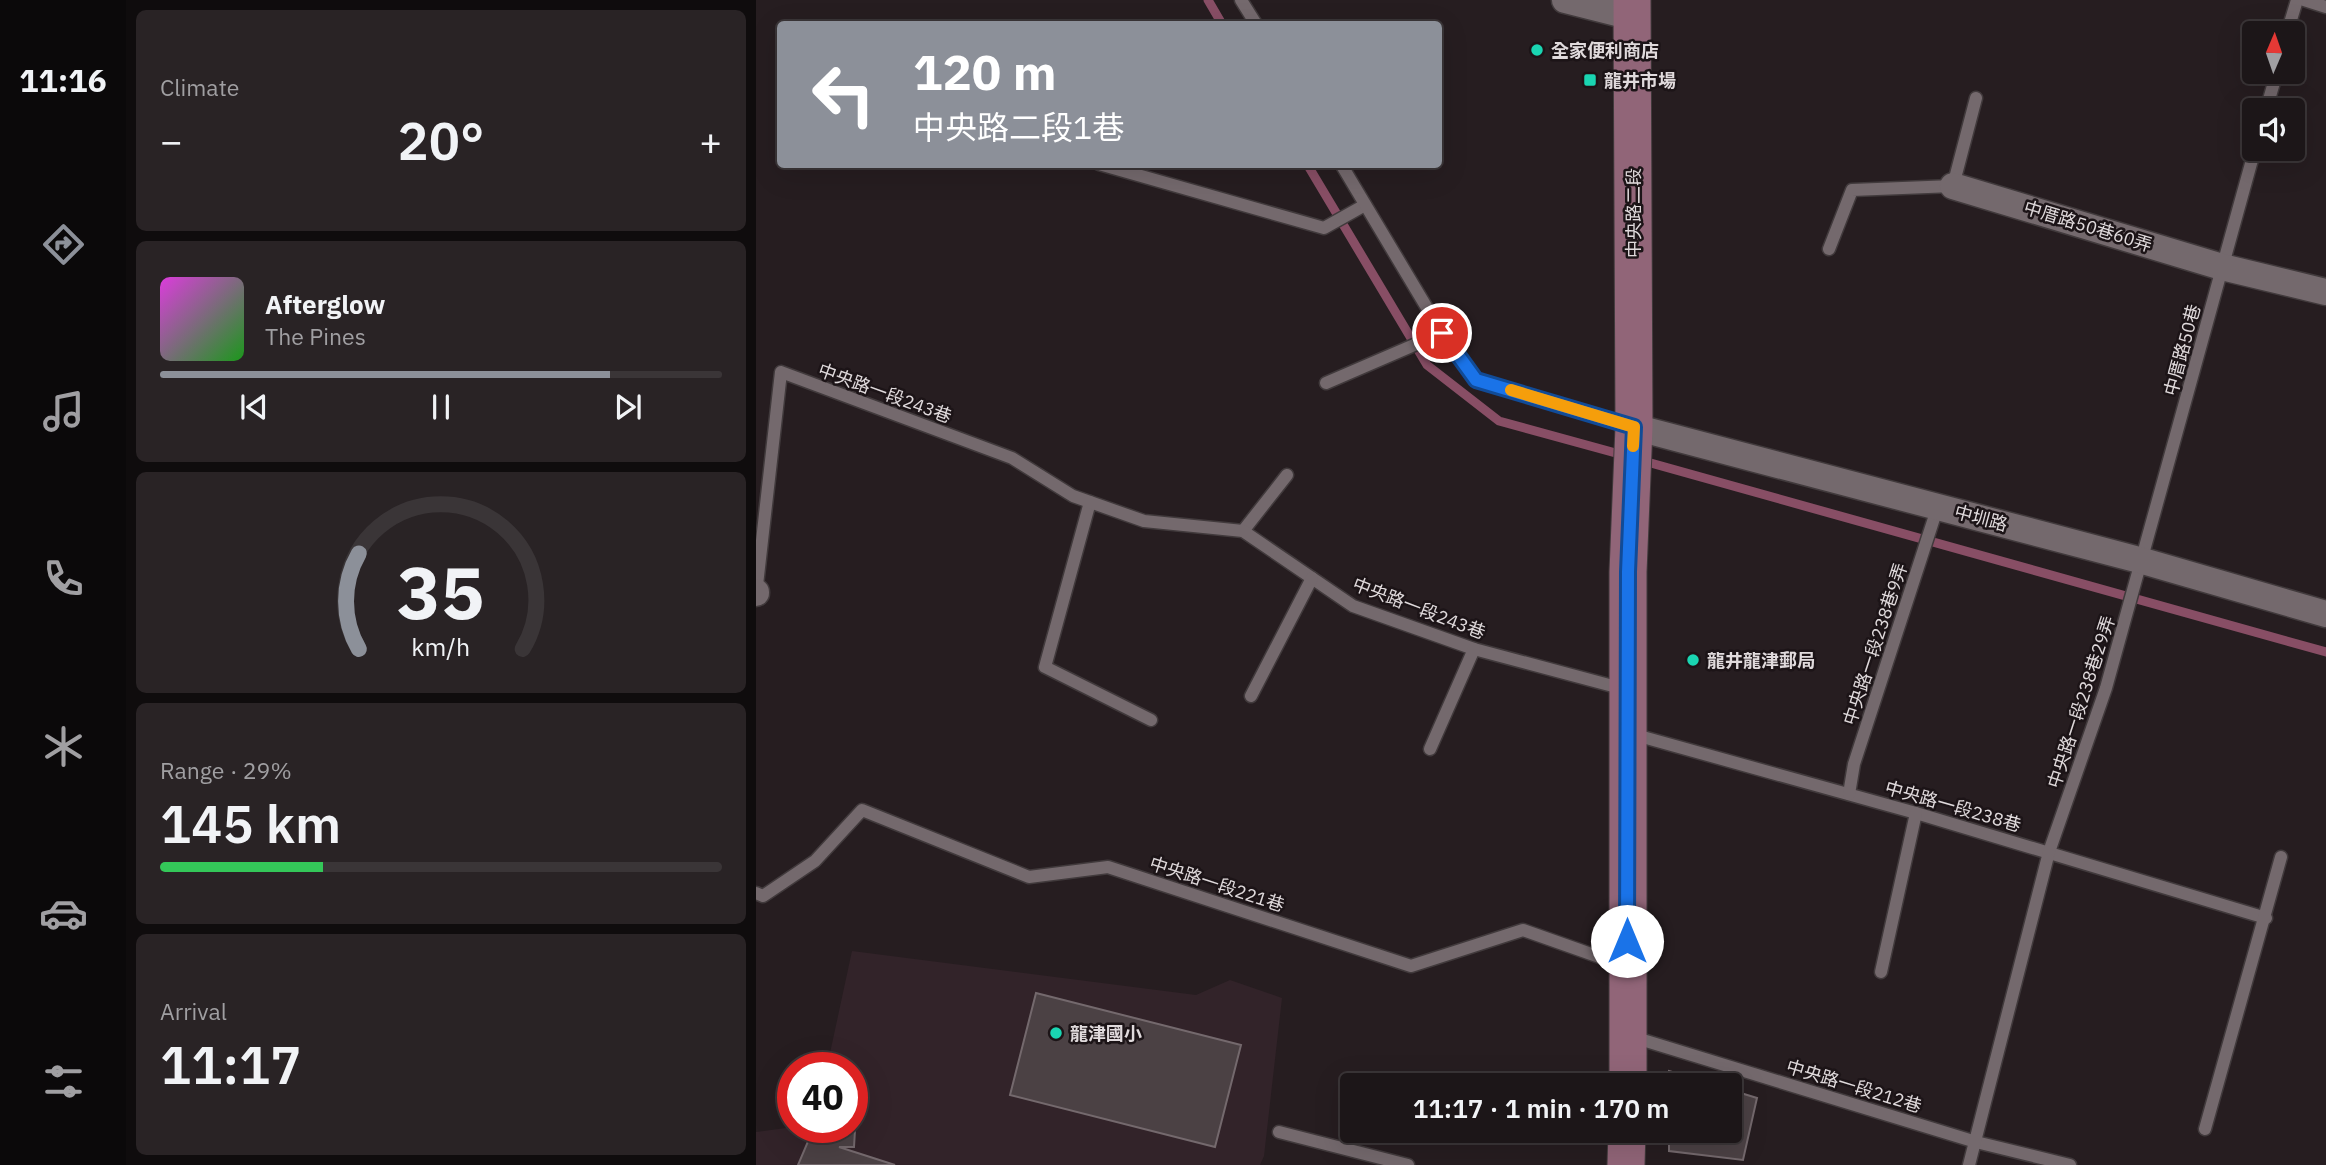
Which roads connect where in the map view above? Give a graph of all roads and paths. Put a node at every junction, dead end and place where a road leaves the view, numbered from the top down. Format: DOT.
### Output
graph roads {
  1 [pos="1241,0"];
  2 [pos="1565,0"];
  3 [pos="2297,0"];
  4 [pos="2304,0"];
  5 [pos="2326,6"];
  6 [pos="1632,9"];
  7 [pos="1254,21"];
  8 [pos="2291,21"];
  9 [pos="1976,98"];
  10 [pos="2252,161"];
  11 [pos="1113,168"];
  12 [pos="1342,168"];
  13 [pos="1953,186"];
  14 [pos="1365,205"];
  15 [pos="1829,249"];
  16 [pos="2222,267"];
  17 [pos="2326,292"];
  18 [pos="1442,333"];
  19 [pos="1326,383"];
  20 [pos="1634,427"];
  21 [pos="1287,475"];
  22 [pos="1090,502"];
  23 [pos="1938,506"];
  24 [pos="1242,531"];
  25 [pos="2143,561"];
  26 [pos="1312,578"];
  27 [pos="756,593"];
  28 [pos="2326,614"];
  29 [pos="1474,649"];
  30 [pos="1628,690"];
  31 [pos="1251,696"];
  32 [pos="1151,720"];
  33 [pos="1629,733"];
  34 [pos="1430,748"];
  35 [pos="1849,794"];
  36 [pos="1916,813"];
  37 [pos="2049,852"];
  38 [pos="2281,857"];
  39 [pos="756,893"];
  40 [pos="2266,918"];
  41 [pos="1627,967"];
  42 [pos="1881,972"];
  43 [pos="1629,1036"];
  44 [pos="1628,1073"];
  45 [pos="2206,1129"];
  46 [pos="1279,1132"];
  47 [pos="1976,1142"];
  48 [pos="1627,1143"];
  49 [pos="1408,1165"];
  50 [pos="1626,1165"];
  51 [pos="1969,1165"];
  52 [pos="2070,1165"];
  1 -- 7 [label="lane"];
  2 -- 6 [label="street"];
  3 -- 8 [label="lane"];
  4 -- 5 [label="lane"];
  6 -- 20 [label="street, 中央路二段"];
  9 -- 13 [label="lane"];
  10 -- 16 [label="lane, 中厝路50巷"];
  11 -- 14 [label="lane"];
  12 -- 14 [label="lane"];
  13 -- 15 [label="lane, 中厝路50巷60弄"];
  13 -- 16 [label="street, 中厝路50巷60弄"];
  14 -- 18 [label="lane"];
  16 -- 17 [label="street, 中厝路50巷60弄"];
  16 -- 25 [label="lane, 中厝路50巷"];
  18 -- 19 [label="lane"];
  18 -- 20 [label="lane"];
  20 -- 23 [label="street, 中圳路"];
  20 -- 30 [label="street, 中央路二段"];
  21 -- 24 [label="lane"];
  22 -- 24 [label="lane, 中央路一段243巷"];
  22 -- 27 [label="lane, 中央路一段243巷"];
  22 -- 32 [label="lane"];
  23 -- 25 [label="street, 中圳路"];
  23 -- 35 [label="lane, 中央路一段238巷9弄"];
  24 -- 26 [label="lane, 中央路一段243巷"];
  25 -- 28 [label="street, 中圳路"];
  25 -- 37 [label="lane, 中央路一段238巷29弄"];
  26 -- 29 [label="lane, 中央路一段243巷"];
  26 -- 31 [label="lane"];
  29 -- 30 [label="lane, 中央路一段243巷"];
  29 -- 34 [label="lane"];
  30 -- 33 [label="street, 中央路二段"];
  33 -- 35 [label="lane, 中央路一段238巷"];
  33 -- 41 [label="street, 中央路二段"];
  35 -- 36 [label="lane, 中央路一段238巷"];
  36 -- 37 [label="lane, 中央路一段238巷"];
  36 -- 42 [label="lane"];
  37 -- 40 [label="lane, 中央路一段238巷"];
  37 -- 47 [label="lane, 中央路一段238巷29弄"];
  38 -- 40 [label="lane"];
  39 -- 41 [label="lane, 中央路一段221巷"];
  40 -- 45 [label="lane"];
  41 -- 43 [label="street, 中央路二段"];
  43 -- 44 [label="street, 中央路二段"];
  43 -- 47 [label="lane, 中央路一段212巷"];
  46 -- 49 [label="lane"];
  47 -- 51 [label="lane, 中央路一段238巷29弄"];
  47 -- 52 [label="lane, 中央路一段212巷"];
  48 -- 50 [label="street"];
}
